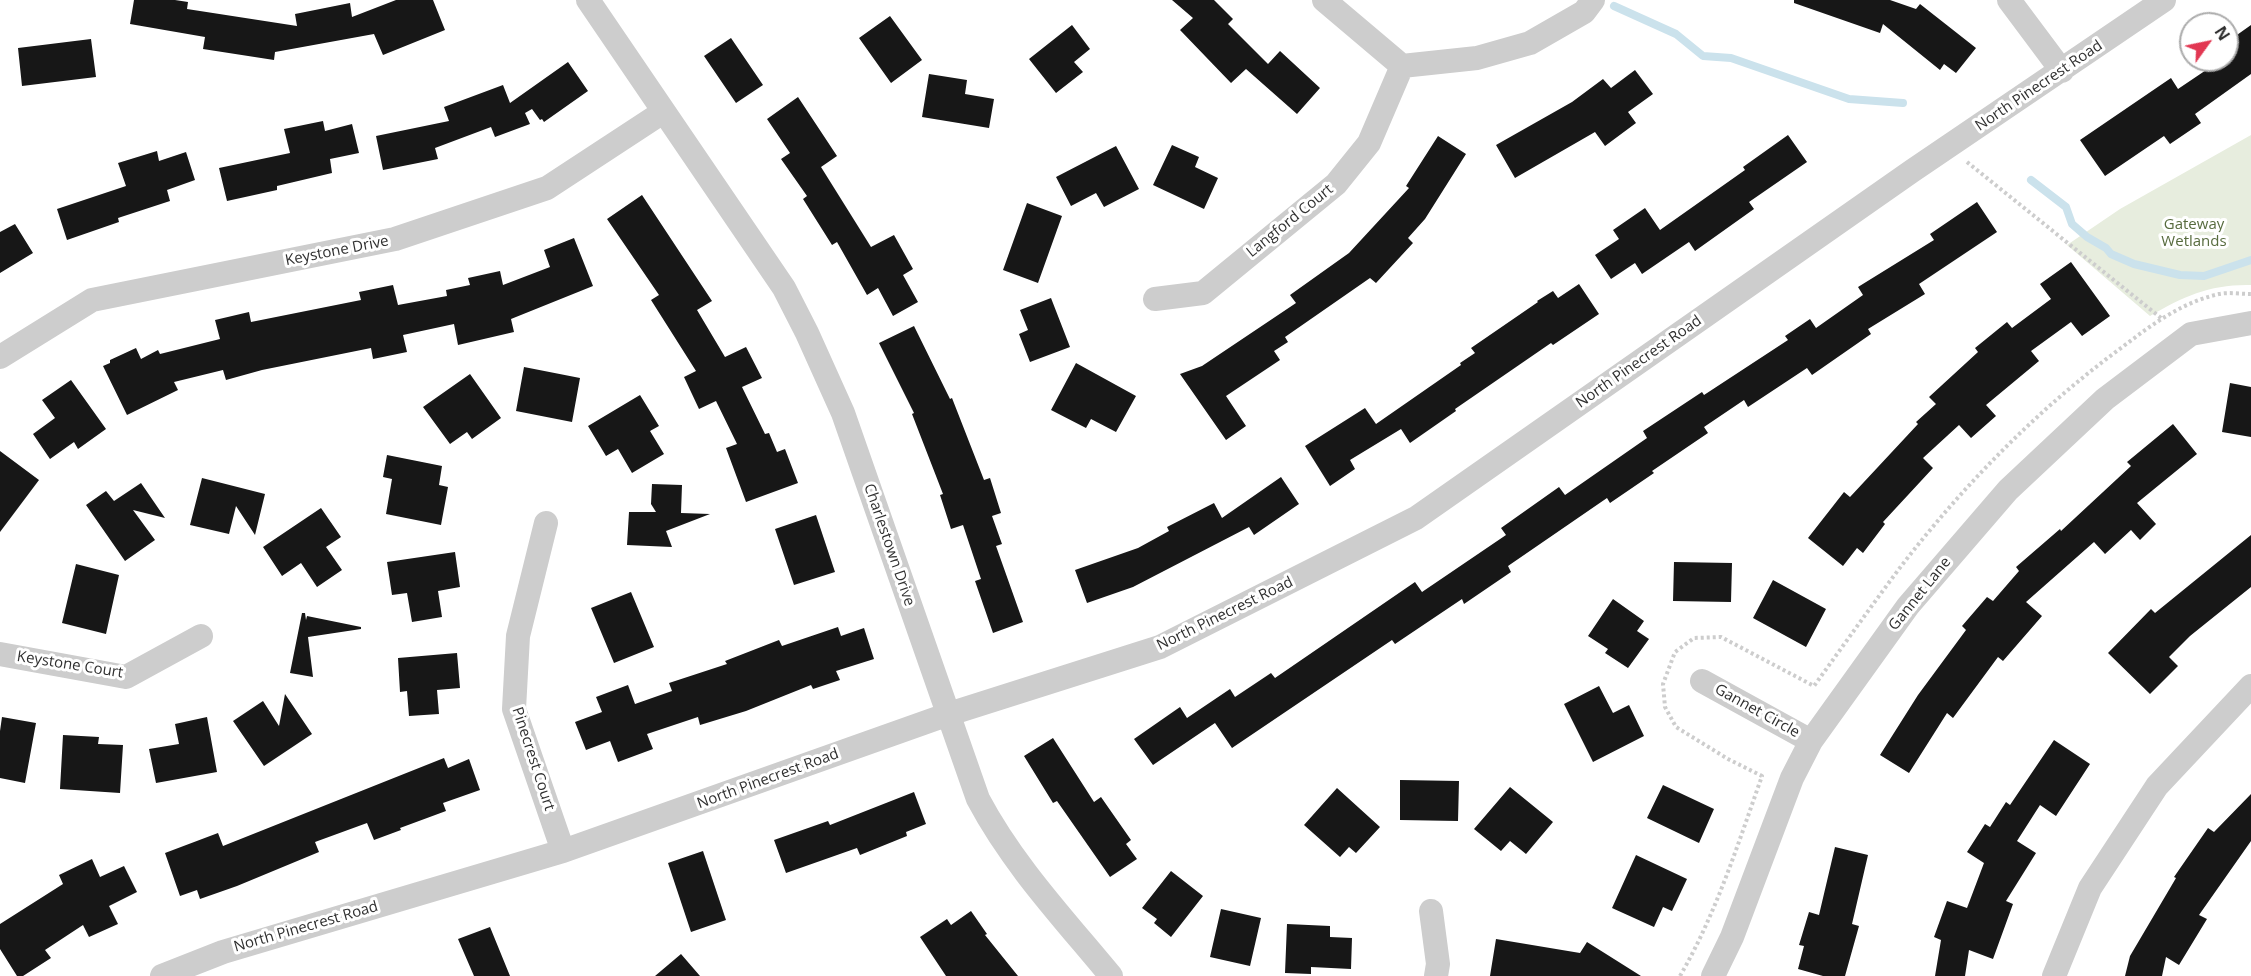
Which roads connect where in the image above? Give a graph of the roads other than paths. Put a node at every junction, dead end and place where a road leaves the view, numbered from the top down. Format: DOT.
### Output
graph roads {
  1 [pos="588,0"];
  2 [pos="1324,0"];
  3 [pos="1593,0"];
  4 [pos="2009,0"];
  5 [pos="2164,0"];
  6 [pos="1402,66"];
  7 [pos="2062,71"];
  8 [pos="663,111"];
  9 [pos="1155,299"];
  10 [pos="2251,323"];
  11 [pos="0,357"];
  12 [pos="546,523"];
  13 [pos="201,636"];
  14 [pos="0,654"];
  15 [pos="1702,681"];
  16 [pos="2251,686"];
  17 [pos="949,714"];
  18 [pos="1811,741"];
  19 [pos="563,851"];
  20 [pos="1431,911"];
  21 [pos="162,976"];
  22 [pos="1111,976"];
  23 [pos="1436,976"];
  24 [pos="1713,976"];
  25 [pos="2054,976"];
  1 -- 8 [label="street, Charlestown Drive"];
  2 -- 6 [label="street"];
  3 -- 6 [label="street"];
  4 -- 7 [label="street"];
  5 -- 7 [label="street, North Pinecrest Road"];
  6 -- 9 [label="street, Langford Court"];
  7 -- 17 [label="street, North Pinecrest Road"];
  8 -- 11 [label="street, Keystone Drive"];
  8 -- 17 [label="street, Charlestown Drive"];
  10 -- 18 [label="street, Gannet Lane"];
  12 -- 19 [label="street, Pinecrest Court"];
  13 -- 14 [label="street, Keystone Court"];
  15 -- 18 [label="street, Gannet Circle"];
  16 -- 25 [label="street"];
  17 -- 19 [label="street, North Pinecrest Road"];
  17 -- 22 [label="street, Charlestown Drive"];
  18 -- 24 [label="street, Gannet Lane"];
  19 -- 21 [label="street, North Pinecrest Road"];
  20 -- 23 [label="street"];
}
